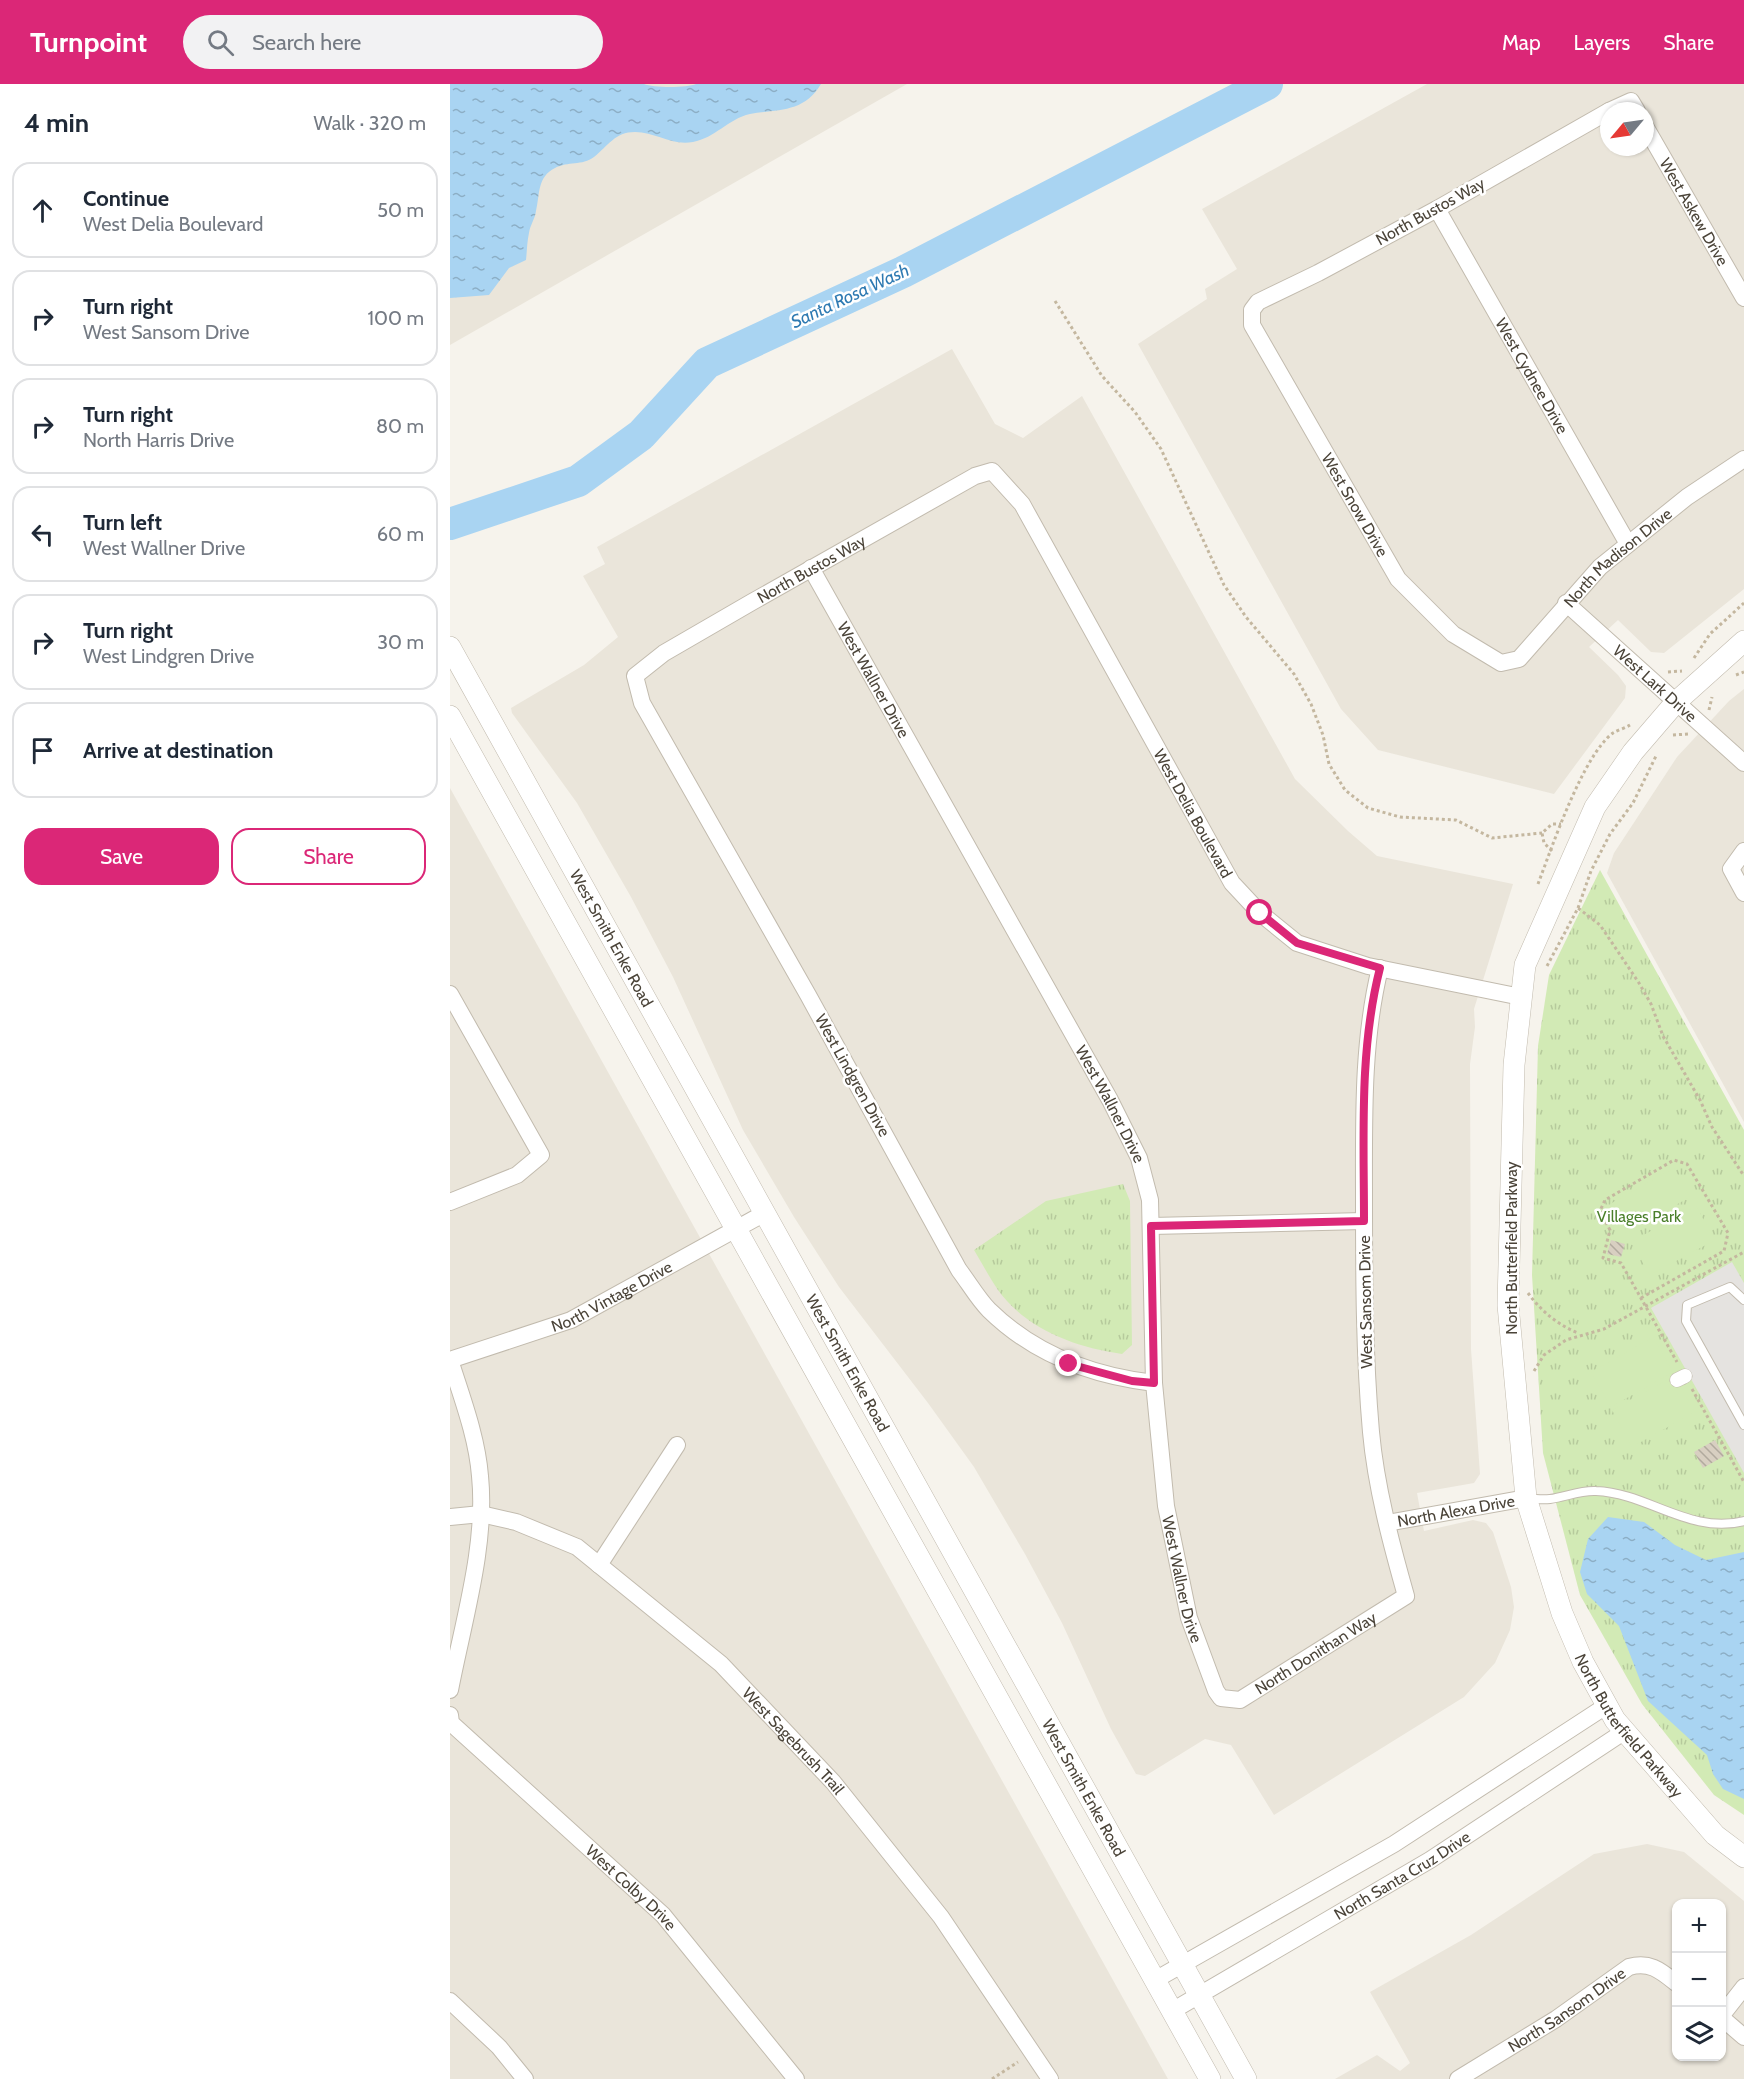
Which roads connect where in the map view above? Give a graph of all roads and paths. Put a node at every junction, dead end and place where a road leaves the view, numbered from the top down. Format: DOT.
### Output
graph roads {
  1 [pos="1600,116"];
  2 [pos="1654,141"];
  3 [pos="1437,209"];
  4 [pos="1742,290"];
  5 [pos="1054,301"];
  6 [pos="1252,310"];
  7 [pos="1744,459"];
  8 [pos="992,471"];
  9 [pos="1628,544"];
  10 [pos="811,568"];
  11 [pos="1566,603"];
  12 [pos="1744,641"];
  13 [pos="450,647"];
  14 [pos="1502,663"];
  15 [pos="1744,672"];
  16 [pos="635,676"];
  17 [pos="1734,676"];
  18 [pos="1714,689"];
  19 [pos="1676,702"];
  20 [pos="450,716"];
  21 [pos="1700,723"];
  22 [pos="1672,735"];
  23 [pos="1658,752"];
  24 [pos="1744,764"];
  25 [pos="1561,824"];
  26 [pos="1542,833"];
  27 [pos="1552,851"];
  28 [pos="1744,851"];
  29 [pos="1744,893"];
  30 [pos="1578,908"];
  31 [pos="1380,968"];
  32 [pos="1542,975"];
  33 [pos="450,994"];
  34 [pos="1521,997"];
  35 [pos="1744,1176"];
  36 [pos="450,1202"];
  37 [pos="765,1213"];
  38 [pos="1364,1221"];
  39 [pos="1151,1226"];
  40 [pos="737,1229"];
  41 [pos="1744,1252"];
  42 [pos="1528,1282"];
  43 [pos="1641,1298"];
  44 [pos="1744,1300"];
  45 [pos="1580,1334"];
  46 [pos="450,1360"];
  47 [pos="1533,1373"];
  48 [pos="1154,1383"];
  49 [pos="1744,1425"];
  50 [pos="677,1445"];
  51 [pos="1526,1498"];
  52 [pos="481,1514"];
  53 [pos="450,1517"];
  54 [pos="1744,1521"];
  55 [pos="1387,1523"];
  56 [pos="598,1564"];
  57 [pos="1406,1596"];
  58 [pos="450,1690"];
  59 [pos="1221,1698"];
  60 [pos="1606,1706"];
  61 [pos="450,1715"];
  62 [pos="1625,1731"];
  63 [pos="1744,1857"];
  64 [pos="1182,1964"];
  65 [pos="1155,1980"];
  66 [pos="1672,1980"];
  67 [pos="1744,1987"];
  68 [pos="1199,1996"];
  69 [pos="450,2001"];
  70 [pos="1172,2011"];
  71 [pos="1726,2012"];
  72 [pos="1726,2021"];
  73 [pos="1744,2037"];
  74 [pos="1034,2053"];
  75 [pos="525,2079"];
  76 [pos="796,2079"];
  77 [pos="992,2079"];
  78 [pos="1050,2079"];
  79 [pos="1210,2079"];
  80 [pos="1246,2079"];
  81 [pos="1458,2079"];
  1 -- 3 [label="street, North Bustos Way"];
  2 -- 4 [label="street, West Askew Drive"];
  3 -- 6 [label="street, North Bustos Way"];
  3 -- 9 [label="street, West Cydnee Drive"];
  5 -- 26 [label="path"];
  6 -- 14 [label="street, West Snow Drive"];
  7 -- 9 [label="street, North Madison Drive"];
  8 -- 10 [label="street, North Bustos Way"];
  8 -- 31 [label="street, West Delia Boulevard"];
  9 -- 11 [label="street, North Madison Drive"];
  10 -- 16 [label="street, North Bustos Way"];
  10 -- 39 [label="street, West Wallner Drive"];
  11 -- 14 [label="street, North Madison Drive"];
  11 -- 19 [label="street, West Lark Drive"];
  12 -- 19 [label="street, North Butterfield Parkway"];
  13 -- 37 [label="street, West Smith Enke Road"];
  15 -- 17 [label="path"];
  16 -- 48 [label="street, West Lindgren Drive"];
  18 -- 21 [label="path"];
  19 -- 21 [label="street, West Lark Drive"];
  19 -- 34 [label="street, North Butterfield Parkway"];
  20 -- 40 [label="street, West Smith Enke Road"];
  21 -- 22 [label="path"];
  21 -- 24 [label="street, West Lark Drive"];
  23 -- 30 [label="path"];
  25 -- 26 [label="path"];
  26 -- 27 [label="path"];
  28 -- 29 [label="street"];
  30 -- 32 [label="path"];
  30 -- 35 [label="path"];
  31 -- 34 [label="street, West Delia Boulevard"];
  31 -- 38 [label="street, West Sansom Drive"];
  33 -- 36 [label="street"];
  34 -- 51 [label="street, North Butterfield Parkway"];
  37 -- 40 [label="street, North Vintage Drive"];
  37 -- 64 [label="street, West Smith Enke Road"];
  38 -- 39 [label="street"];
  38 -- 55 [label="street, West Sansom Drive"];
  39 -- 48 [label="street, West Wallner Drive"];
  40 -- 46 [label="street, North Vintage Drive"];
  40 -- 65 [label="street, West Smith Enke Road"];
  41 -- 45 [label="path"];
  42 -- 45 [label="path"];
  43 -- 43 [label="path"];
  44 -- 49 [label="lane"];
  45 -- 47 [label="path"];
  46 -- 52 [label="street"];
  48 -- 59 [label="street, West Wallner Drive"];
  50 -- 56 [label="street"];
  51 -- 54 [label="lane"];
  51 -- 55 [label="street, North Alexa Drive"];
  51 -- 60 [label="street, North Butterfield Parkway"];
  52 -- 53 [label="street, West Sagebrush Trail"];
  52 -- 56 [label="street, West Sagebrush Trail"];
  52 -- 58 [label="street"];
  55 -- 57 [label="street, West Sansom Drive"];
  56 -- 74 [label="street, West Sagebrush Trail"];
  57 -- 59 [label="street, North Donithan Way"];
  60 -- 62 [label="street, North Butterfield Parkway"];
  60 -- 64 [label="street, North Santa Cruz Drive"];
  61 -- 76 [label="street, West Colby Drive"];
  62 -- 63 [label="street, North Butterfield Parkway"];
  62 -- 68 [label="street, North Santa Cruz Drive"];
  64 -- 65 [label="street, North Santa Cruz Drive"];
  64 -- 68 [label="street, West Smith Enke Road"];
  65 -- 70 [label="street, West Smith Enke Road"];
  66 -- 81 [label="street, North Sansom Drive"];
  67 -- 71 [label="street"];
  68 -- 70 [label="street, North Santa Cruz Drive"];
  68 -- 80 [label="street, West Smith Enke Road"];
  69 -- 75 [label="street"];
  70 -- 79 [label="street, West Smith Enke Road"];
  72 -- 73 [label="street"];
  74 -- 77 [label="path"];
  74 -- 78 [label="street, West Sagebrush Trail"];
}
